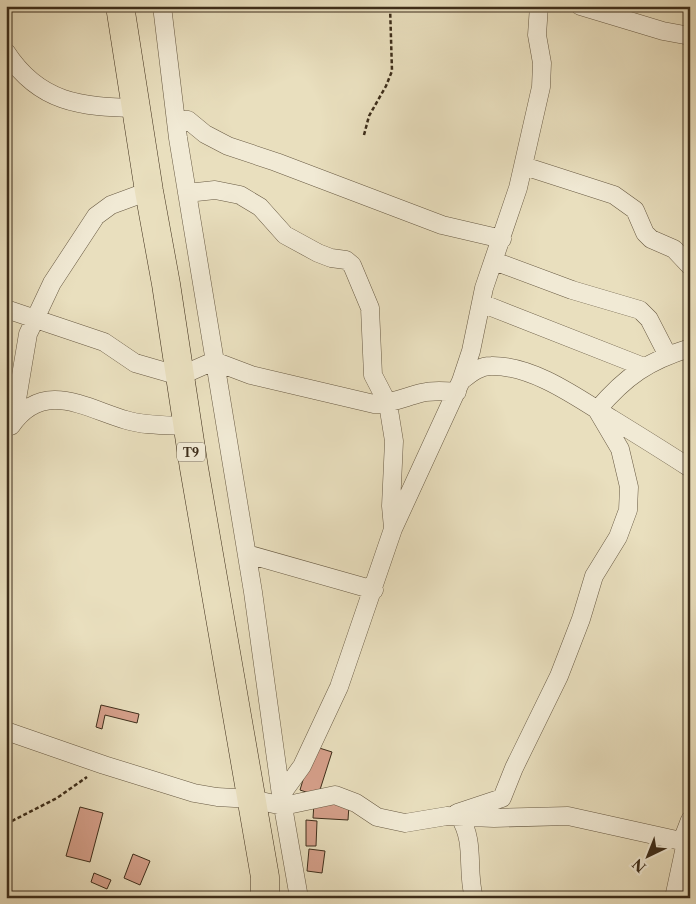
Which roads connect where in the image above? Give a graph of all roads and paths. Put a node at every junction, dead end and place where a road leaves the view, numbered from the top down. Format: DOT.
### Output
graph roads {
  1 [pos="120,6"];
  2 [pos="162,6"];
  3 [pos="390,6"];
  4 [pos="539,6"];
  5 [pos="580,6"];
  6 [pos="690,36"];
  7 [pos="6,52"];
  8 [pos="137,108"];
  9 [pos="176,119"];
  10 [pos="364,135"];
  11 [pos="524,166"];
  12 [pos="149,191"];
  13 [pos="187,193"];
  14 [pos="502,239"];
  15 [pos="494,261"];
  16 [pos="690,266"];
  17 [pos="481,303"];
  18 [pos="6,309"];
  19 [pos="36,319"];
  20 [pos="690,348"];
  21 [pos="666,354"];
  22 [pos="214,361"];
  23 [pos="644,367"];
  24 [pos="180,376"];
  25 [pos="459,387"];
  26 [pos="388,404"];
  27 [pos="597,410"];
  28 [pos="188,426"];
  29 [pos="10,428"];
  30 [pos="690,468"];
  31 [pos="394,529"];
  32 [pos="247,554"];
  33 [pos="374,590"];
  34 [pos="6,731"];
  35 [pos="104,765"];
  36 [pos="252,799"];
  37 [pos="282,800"];
  38 [pos="453,816"];
  39 [pos="690,820"];
  40 [pos="6,824"];
  41 [pos="686,842"];
  42 [pos="265,898"];
  43 [pos="299,898"];
  44 [pos="474,898"];
  45 [pos="674,898"];
  1 -- 8 [label="highway, T9"];
  2 -- 9 [label="street"];
  3 -- 10 [label="path"];
  4 -- 11 [label="street"];
  5 -- 6 [label="street"];
  7 -- 8 [label="street"];
  8 -- 12 [label="highway, T9"];
  9 -- 13 [label="street"];
  9 -- 14 [label="street"];
  11 -- 14 [label="street"];
  11 -- 16 [label="street"];
  12 -- 19 [label="street"];
  12 -- 24 [label="highway, T9"];
  13 -- 22 [label="street"];
  13 -- 26 [label="street"];
  14 -- 15 [label="street"];
  15 -- 17 [label="street"];
  15 -- 21 [label="street"];
  17 -- 23 [label="street"];
  17 -- 25 [label="street"];
  18 -- 19 [label="street"];
  19 -- 24 [label="street"];
  19 -- 29 [label="street"];
  20 -- 21 [label="street"];
  21 -- 23 [label="street"];
  22 -- 24 [label="street"];
  22 -- 26 [label="street"];
  22 -- 32 [label="street"];
  23 -- 27 [label="street"];
  24 -- 28 [label="highway, T9"];
  25 -- 26 [label="street"];
  25 -- 27 [label="street"];
  25 -- 31 [label="street"];
  26 -- 31 [label="street"];
  27 -- 30 [label="street"];
  27 -- 38 [label="street"];
  28 -- 29 [label="street"];
  28 -- 36 [label="highway, T9"];
  31 -- 33 [label="street"];
  32 -- 33 [label="street"];
  32 -- 37 [label="street"];
  33 -- 37 [label="street"];
  34 -- 35 [label="street"];
  35 -- 36 [label="street"];
  35 -- 40 [label="path"];
  36 -- 37 [label="street"];
  36 -- 42 [label="highway, T9"];
  37 -- 38 [label="street"];
  37 -- 43 [label="street"];
  38 -- 41 [label="street"];
  38 -- 44 [label="street"];
  39 -- 41 [label="street"];
  41 -- 45 [label="street"];
}
